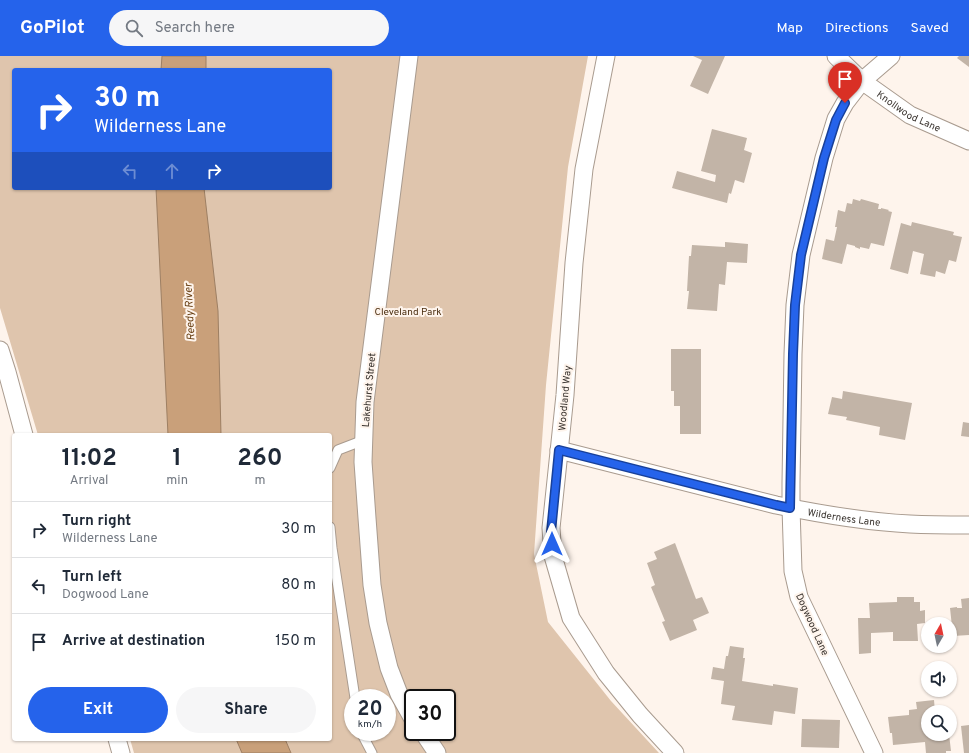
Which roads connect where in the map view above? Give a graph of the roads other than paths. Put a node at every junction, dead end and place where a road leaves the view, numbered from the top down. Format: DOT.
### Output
graph roads {
  1 [pos="409,56"];
  2 [pos="606,56"];
  3 [pos="836,56"];
  4 [pos="891,56"];
  5 [pos="862,81"];
  6 [pos="969,141"];
  7 [pos="0,350"];
  8 [pos="23,433"];
  9 [pos="364,440"];
  10 [pos="559,450"];
  11 [pos="332,464"];
  12 [pos="790,508"];
  13 [pos="969,525"];
  14 [pos="332,548"];
  15 [pos="354,689"];
  16 [pos="404,703"];
  17 [pos="118,741"];
  18 [pos="366,741"];
  19 [pos="428,741"];
  20 [pos="121,753"];
  21 [pos="372,753"];
  22 [pos="437,753"];
  23 [pos="675,753"];
  24 [pos="874,753"];
  1 -- 9 [label="street, Lakehurst Street"];
  2 -- 10 [label="street, Woodland Way"];
  3 -- 5 [label="street, Knollwood Lane"];
  4 -- 5 [label="street, Dogwood Lane"];
  5 -- 6 [label="street, Knollwood Lane"];
  5 -- 12 [label="street, Dogwood Lane"];
  7 -- 8 [label="street"];
  9 -- 11 [label="lane"];
  9 -- 16 [label="street, Lakehurst Street"];
  10 -- 12 [label="street, Wilderness Lane"];
  10 -- 23 [label="street, Woodland Way"];
  12 -- 13 [label="street, Wilderness Lane"];
  12 -- 24 [label="street, Dogwood Lane"];
  14 -- 15 [label="lane"];
  17 -- 20 [label="street"];
  18 -- 21 [label="lane"];
  19 -- 22 [label="street"];
}
